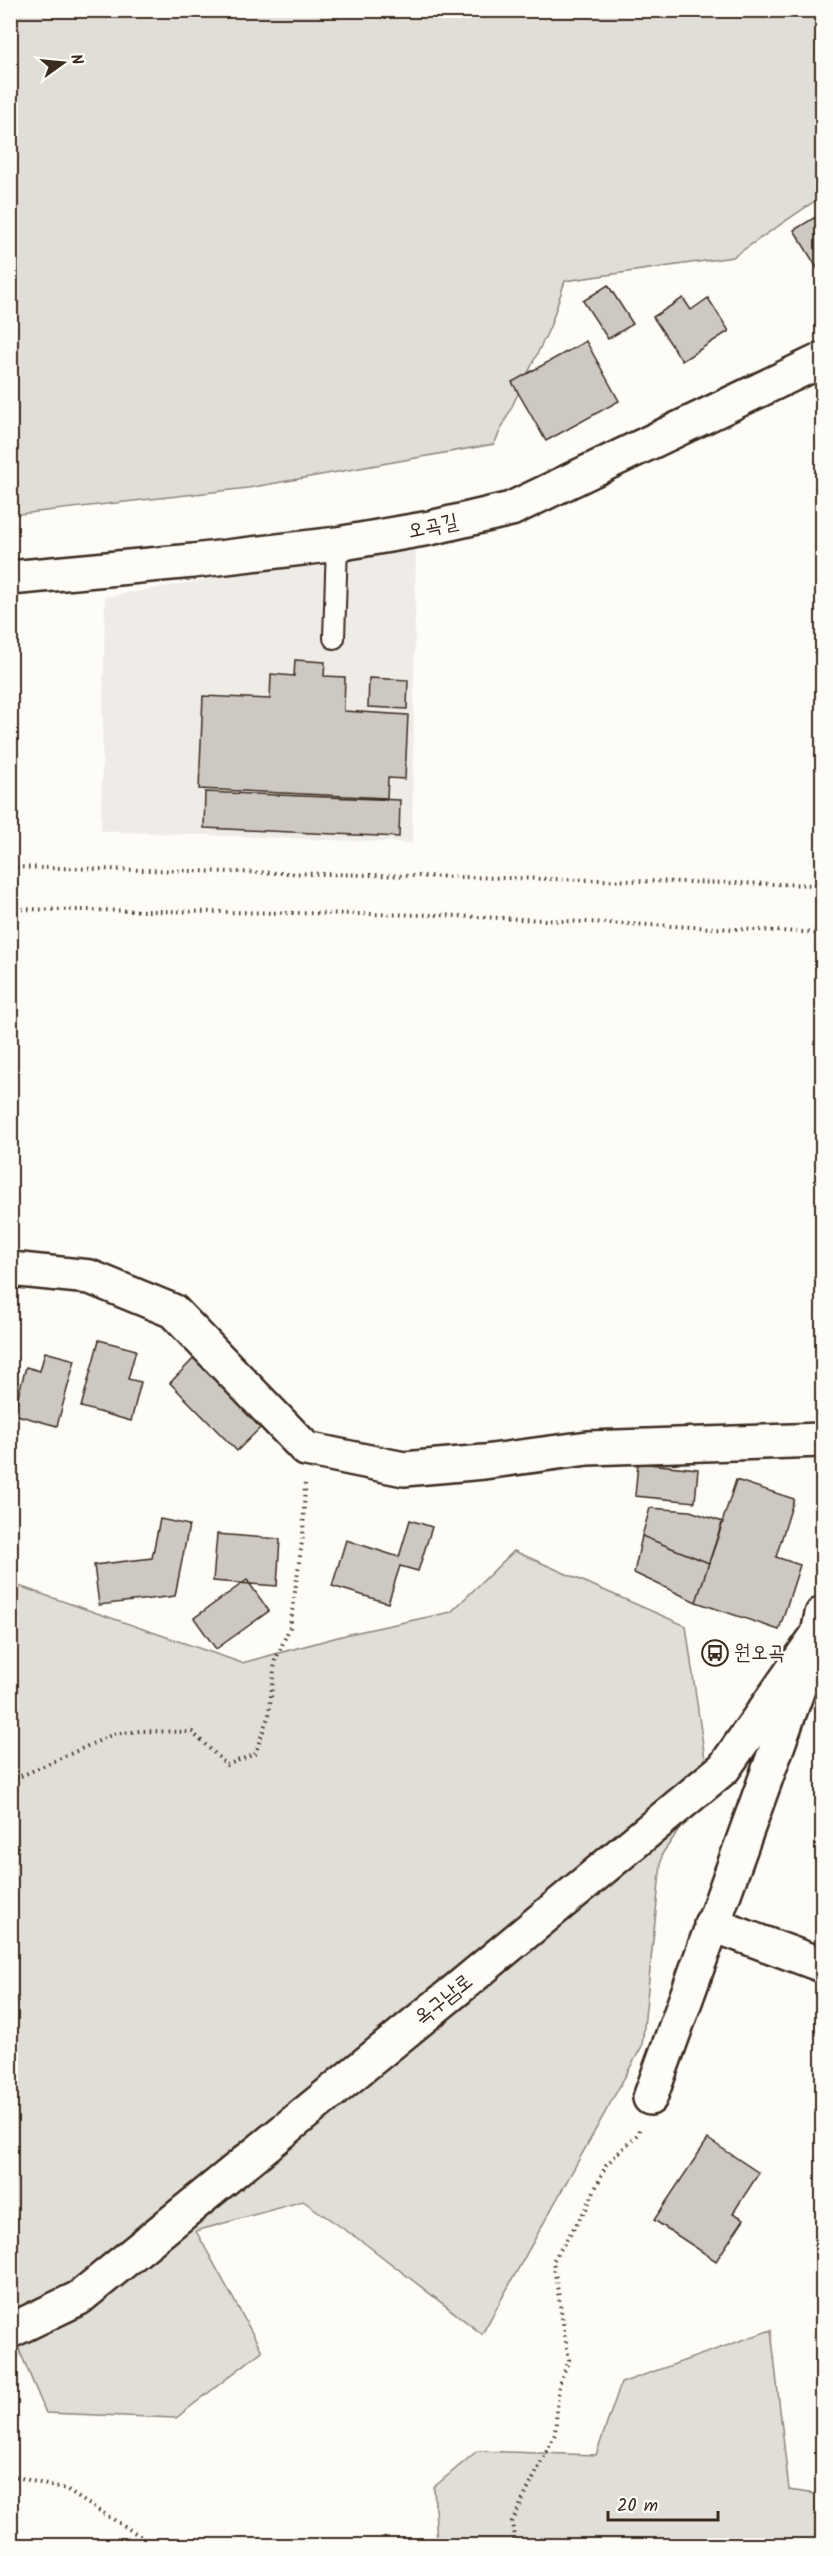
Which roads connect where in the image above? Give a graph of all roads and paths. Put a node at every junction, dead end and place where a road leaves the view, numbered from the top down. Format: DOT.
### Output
graph roads {
  1 [pos="822,360"];
  2 [pos="337,544"];
  3 [pos="10,579"];
  4 [pos="334,638"];
  5 [pos="10,867"];
  6 [pos="822,885"];
  7 [pos="10,909"];
  8 [pos="822,933"];
  9 [pos="10,1269"];
  10 [pos="822,1440"];
  11 [pos="306,1449"];
  12 [pos="820,1624"];
  13 [pos="10,1781"];
  14 [pos="711,1924"];
  15 [pos="822,1965"];
  16 [pos="650,2098"];
  17 [pos="10,2331"];
  18 [pos="10,2475"];
  19 [pos="156,2546"];
  20 [pos="515,2546"];
  1 -- 2 [label="street, 오곡길"];
  2 -- 3 [label="street, 오곡길"];
  2 -- 4 [label="lane"];
  5 -- 6 [label="path"];
  7 -- 8 [label="path"];
  9 -- 11 [label="street"];
  10 -- 11 [label="street"];
  11 -- 13 [label="path"];
  12 -- 14 [label="street"];
  12 -- 17 [label="street, 옥구남로"];
  14 -- 15 [label="street"];
  14 -- 16 [label="street"];
  16 -- 20 [label="path"];
  18 -- 19 [label="path"];
}
